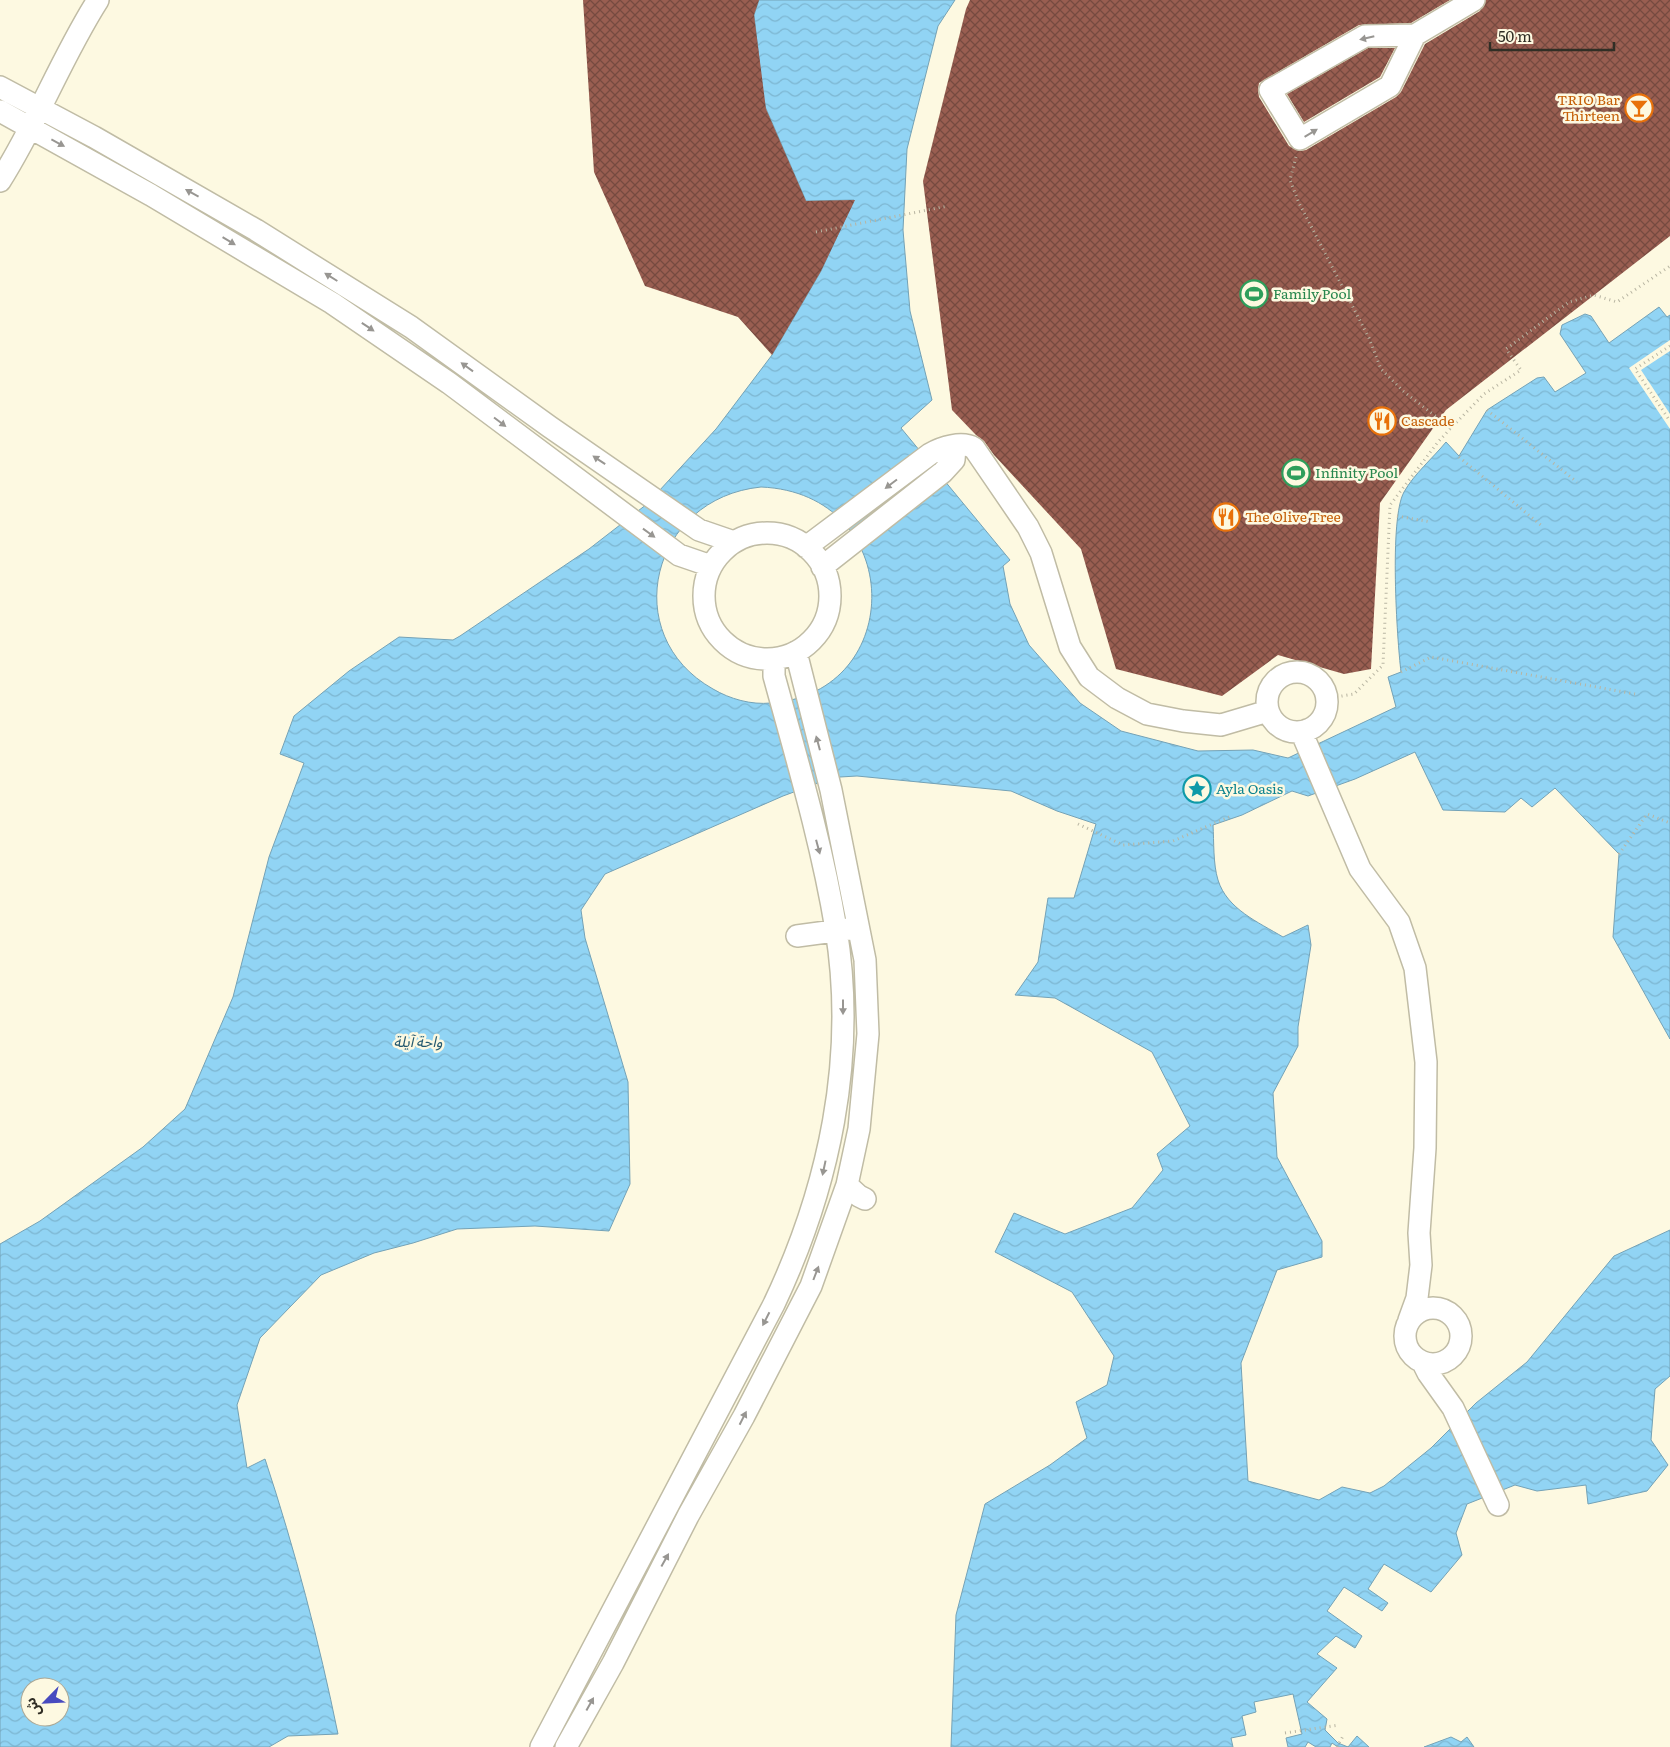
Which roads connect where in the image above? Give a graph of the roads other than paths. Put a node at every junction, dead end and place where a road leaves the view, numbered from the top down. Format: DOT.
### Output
graph roads {
  1 [pos="98,0"];
  2 [pos="1474,0"];
  3 [pos="1415,35"];
  4 [pos="0,87"];
  5 [pos="40,109"];
  6 [pos="0,111"];
  7 [pos="30,129"];
  8 [pos="94,136"];
  9 [pos="84,157"];
  10 [pos="0,182"];
  11 [pos="955,447"];
  12 [pos="635,485"];
  13 [pos="615,509"];
  14 [pos="734,542"];
  15 [pos="813,543"];
  16 [pos="828,561"];
  17 [pos="711,566"];
  18 [pos="797,659"];
  19 [pos="774,668"];
  20 [pos="1268,711"];
  21 [pos="1305,734"];
  22 [pos="859,928"];
  23 [pos="836,930"];
  24 [pos="797,936"];
  25 [pos="847,1185"];
  26 [pos="864,1198"];
  27 [pos="1421,1265"];
  28 [pos="1452,1314"];
  29 [pos="1409,1320"];
  30 [pos="1451,1358"];
  31 [pos="1423,1363"];
  32 [pos="1451,1405"];
  33 [pos="1498,1506"];
  34 [pos="541,1747"];
  35 [pos="566,1747"];
  1 -- 5 [label="street"];
  2 -- 3 [label="street"];
  3 -- 3 [label="street, one-way"];
  4 -- 5 [label="street"];
  5 -- 7 [label="street"];
  5 -- 8 [label="street"];
  6 -- 7 [label="street"];
  7 -- 9 [label="street, one-way"];
  7 -- 10 [label="street"];
  8 -- 9 [label="street"];
  12 -- 8 [label="street, one-way"];
  9 -- 13 [label="street, one-way"];
  11 -- 15 [label="street, one-way"];
  11 -- 16 [label="street"];
  11 -- 20 [label="street"];
  12 -- 13 [label="street"];
  12 -- 14 [label="street"];
  13 -- 17 [label="street, one-way"];
  14 -- 15 [label="street"];
  14 -- 17 [label="street"];
  15 -- 16 [label="street"];
  16 -- 18 [label="street"];
  17 -- 19 [label="street"];
  18 -- 19 [label="street"];
  22 -- 18 [label="street, one-way"];
  19 -- 23 [label="street, one-way"];
  20 -- 21 [label="street"];
  20 -- 21 [label="street"];
  21 -- 27 [label="street"];
  22 -- 23 [label="street"];
  22 -- 25 [label="street"];
  23 -- 24 [label="street"];
  23 -- 34 [label="street, one-way"];
  25 -- 26 [label="street"];
  35 -- 25 [label="street, one-way"];
  27 -- 28 [label="street"];
  27 -- 29 [label="street"];
  28 -- 29 [label="street"];
  28 -- 30 [label="street"];
  29 -- 31 [label="street"];
  30 -- 31 [label="street"];
  30 -- 32 [label="street"];
  31 -- 32 [label="street"];
  32 -- 33 [label="street"];
}
